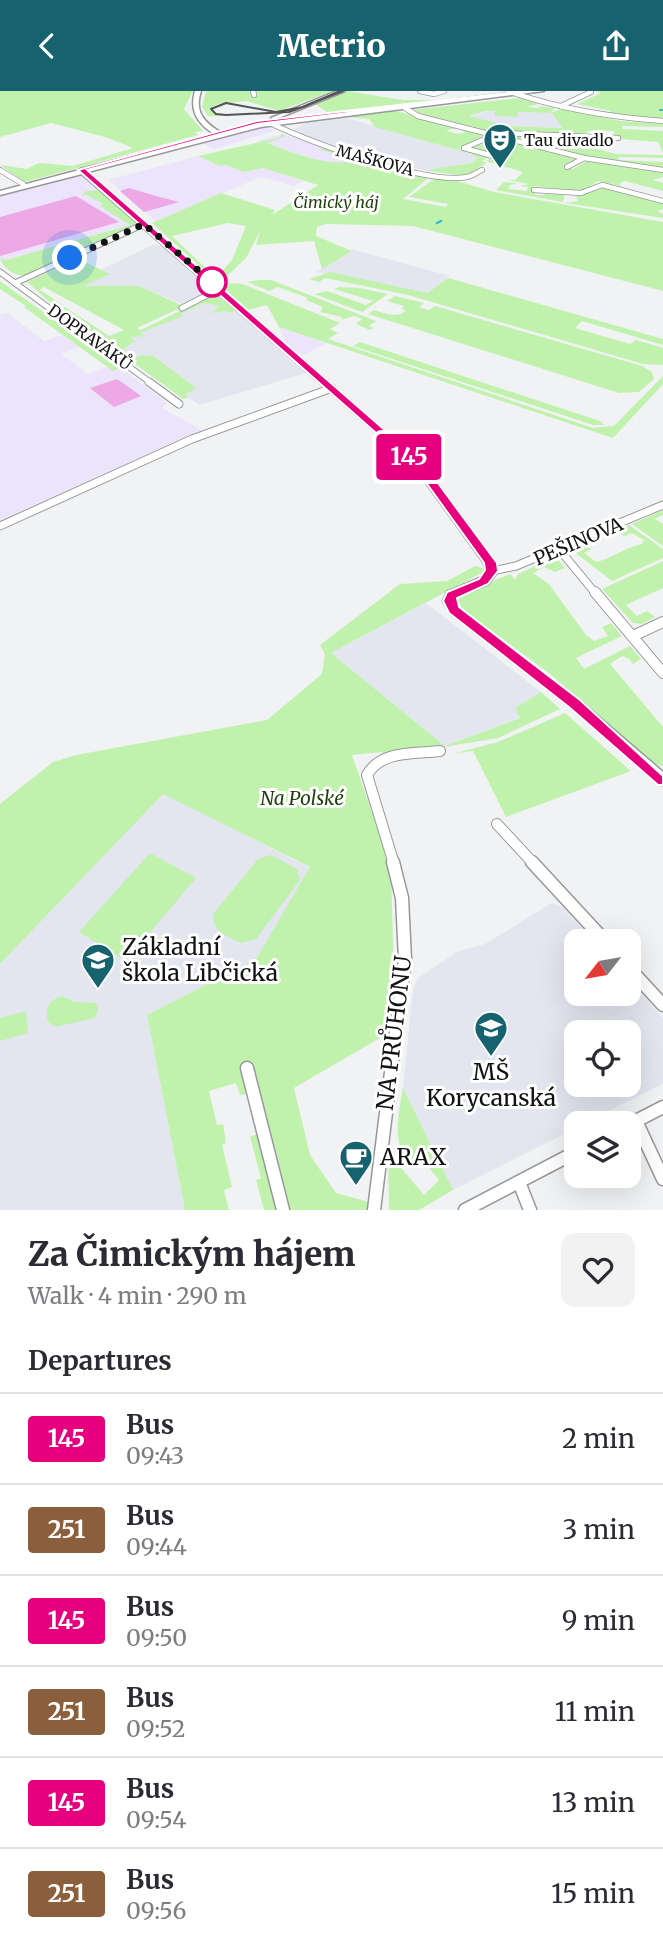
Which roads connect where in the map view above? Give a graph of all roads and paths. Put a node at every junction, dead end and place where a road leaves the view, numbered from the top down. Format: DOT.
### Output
graph roads {
  1 [pos="198,91"];
  2 [pos="339,91"];
  3 [pos="420,91"];
  4 [pos="444,91"];
  5 [pos="509,91"];
  6 [pos="541,91"];
  7 [pos="592,92"];
  8 [pos="521,93"];
  9 [pos="559,107"];
  10 [pos="405,108"];
  11 [pos="663,121"];
  12 [pos="268,122"];
  13 [pos="216,133"];
  14 [pos="491,134"];
  15 [pos="618,138"];
  16 [pos="493,156"];
  17 [pos="584,158"];
  18 [pos="567,167"];
  19 [pos="482,170"];
  20 [pos="663,170"];
  21 [pos="84,171"];
  22 [pos="2,172"];
  23 [pos="23,184"];
  24 [pos="534,190"];
  25 [pos="0,191"];
  26 [pos="569,192"];
  27 [pos="569,199"];
  28 [pos="663,201"];
  29 [pos="144,224"];
  30 [pos="0,272"];
  31 [pos="15,283"];
  32 [pos="219,289"];
  33 [pos="182,308"];
  34 [pos="332,388"];
  35 [pos="179,404"];
  36 [pos="663,505"];
  37 [pos="0,526"];
  38 [pos="559,549"];
  39 [pos="492,571"];
  40 [pos="663,622"];
  41 [pos="633,636"];
  42 [pos="663,673"];
  43 [pos="440,751"];
  44 [pos="663,779"];
  45 [pos="497,824"];
  46 [pos="594,929"];
  47 [pos="641,981"];
  48 [pos="663,1005"];
  49 [pos="247,1068"];
  50 [pos="663,1107"];
  51 [pos="641,1118"];
  52 [pos="641,1139"];
  53 [pos="564,1158"];
  54 [pos="663,1178"];
  55 [pos="519,1182"];
  56 [pos="283,1210"];
  57 [pos="374,1210"];
  58 [pos="466,1210"];
  59 [pos="530,1210"];
  1 -- 13 [label="main road"];
  2 -- 12 [label="street"];
  3 -- 4 [label="street"];
  5 -- 8 [label="street"];
  6 -- 8 [label="main road"];
  7 -- 9 [label="street"];
  8 -- 9 [label="street"];
  8 -- 10 [label="main road"];
  8 -- 12 [label="main road"];
  9 -- 11 [label="street"];
  10 -- 12 [label="main road"];
  10 -- 14 [label="street"];
  12 -- 13 [label="main road"];
  12 -- 19 [label="street, MAŠKOVA"];
  13 -- 21 [label="main road"];
  14 -- 15 [label="street"];
  14 -- 16 [label="street"];
  14 -- 17 [label="street"];
  17 -- 18 [label="street"];
  17 -- 20 [label="street"];
  21 -- 23 [label="main road"];
  21 -- 25 [label="main road"];
  21 -- 29 [label="main road"];
  22 -- 23 [label="street"];
  23 -- 25 [label="main road"];
  24 -- 26 [label="street"];
  26 -- 27 [label="street"];
  26 -- 28 [label="street"];
  29 -- 31 [label="street"];
  29 -- 32 [label="main road"];
  30 -- 31 [label="street, DOPRAVÁKŮ"];
  31 -- 35 [label="street, DOPRAVÁKŮ"];
  32 -- 33 [label="street"];
  32 -- 34 [label="street"];
  34 -- 37 [label="street"];
  34 -- 39 [label="main road"];
  36 -- 38 [label="street, PEŠINOVA"];
  38 -- 39 [label="street, PEŠINOVA"];
  38 -- 41 [label="street"];
  39 -- 44 [label="main road"];
  40 -- 41 [label="street"];
  41 -- 42 [label="street"];
  43 -- 57 [label="street, NA PRŮHONU"];
  45 -- 46 [label="street"];
  47 -- 48 [label="street"];
  49 -- 56 [label="street"];
  50 -- 51 [label="street"];
  52 -- 54 [label="street"];
  53 -- 55 [label="street"];
  55 -- 58 [label="street"];
  55 -- 59 [label="street"];
}
